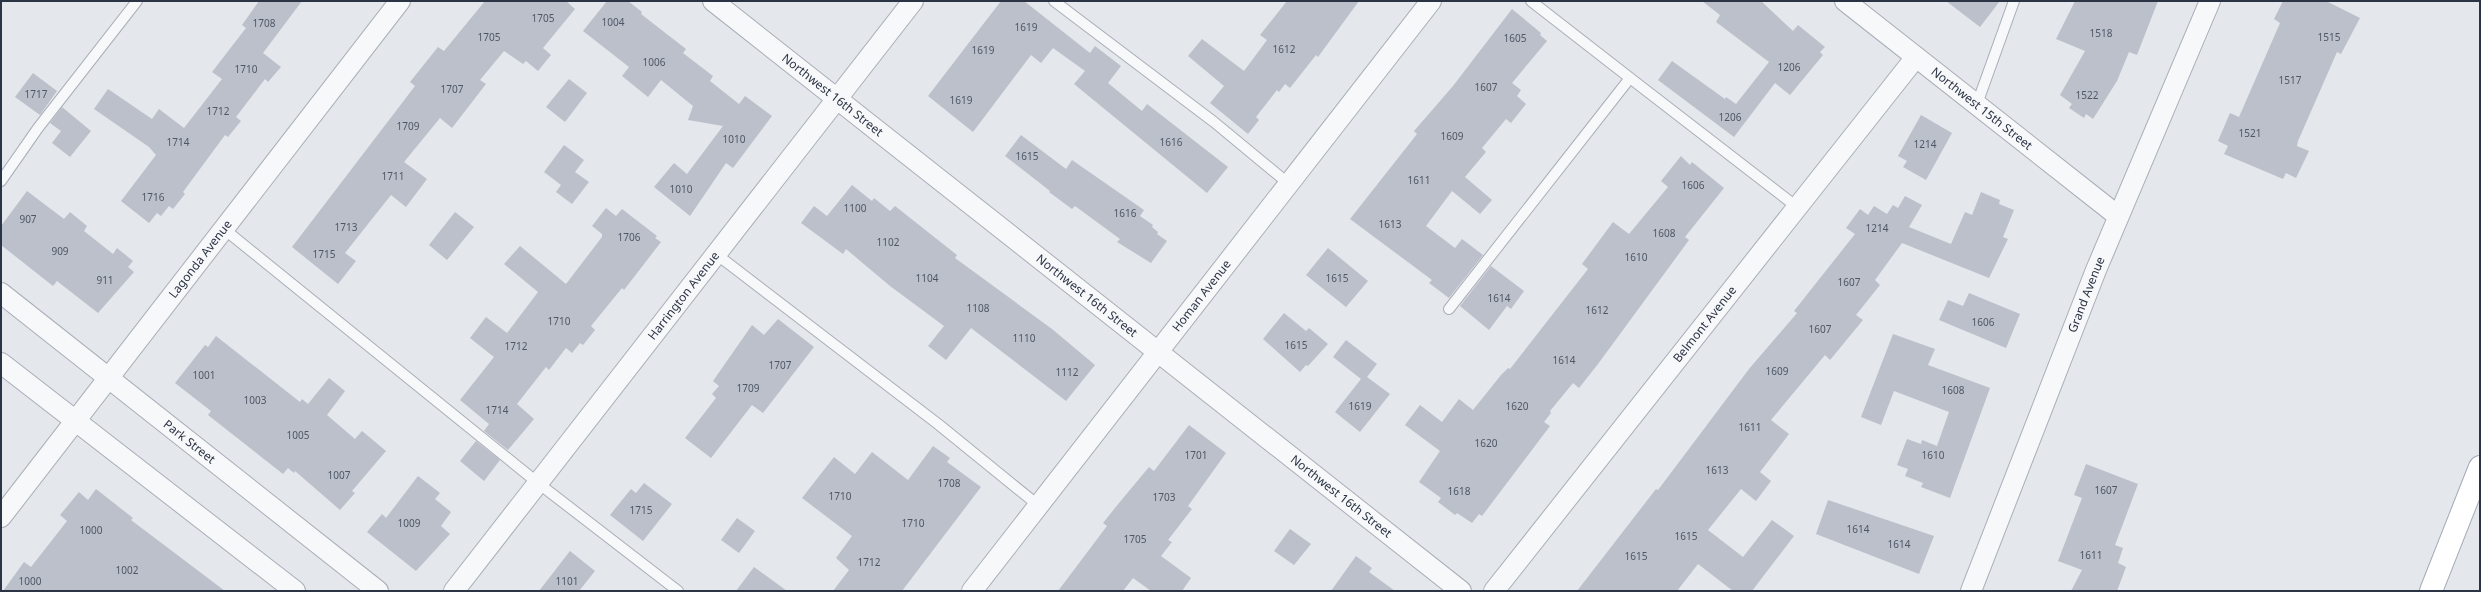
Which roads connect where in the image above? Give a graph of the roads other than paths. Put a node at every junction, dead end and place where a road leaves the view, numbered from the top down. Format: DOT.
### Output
graph roads {
  1 [pos="137,1"];
  2 [pos="400,1"];
  3 [pos="713,1"];
  4 [pos="913,1"];
  5 [pos="1054,1"];
  6 [pos="1431,1"];
  7 [pos="1531,1"];
  8 [pos="1845,1"];
  9 [pos="2014,1"];
  10 [pos="2210,1"];
  11 [pos="1916,57"];
  12 [pos="1630,78"];
  13 [pos="837,99"];
  14 [pos="1977,104"];
  15 [pos="1,181"];
  16 [pos="1289,184"];
  17 [pos="1797,207"];
  18 [pos="2118,216"];
  19 [pos="224,229"];
  20 [pos="716,254"];
  21 [pos="1,293"];
  22 [pos="1450,309"];
  23 [pos="1158,352"];
  24 [pos="1,363"];
  25 [pos="108,378"];
  26 [pos="76,420"];
  27 [pos="2480,467"];
  28 [pos="538,483"];
  29 [pos="1039,506"];
  30 [pos="1,517"];
  31 [pos="295,591"];
  32 [pos="378,591"];
  33 [pos="454,591"];
  34 [pos="678,591"];
  35 [pos="972,591"];
  36 [pos="1461,591"];
  37 [pos="1494,591"];
  38 [pos="1971,591"];
  39 [pos="2431,591"];
  1 -- 15 [label="lane"];
  2 -- 19 [label="street, Lagonda Avenue"];
  3 -- 13 [label="street, Northwest 16th Street"];
  4 -- 13 [label="street, Harrington Avenue"];
  5 -- 16 [label="lane"];
  6 -- 16 [label="street, Homan Avenue"];
  7 -- 12 [label="lane"];
  8 -- 11 [label="street, Northwest 15th Street"];
  9 -- 14 [label="lane"];
  10 -- 18 [label="street, Grand Avenue"];
  11 -- 14 [label="street, Northwest 15th Street"];
  11 -- 17 [label="street, Belmont Avenue"];
  12 -- 17 [label="lane"];
  12 -- 22 [label="lane"];
  13 -- 20 [label="street, Harrington Avenue"];
  13 -- 23 [label="street, Northwest 16th Street"];
  14 -- 18 [label="street, Northwest 15th Street"];
  16 -- 23 [label="street, Homan Avenue"];
  17 -- 37 [label="street, Belmont Avenue"];
  18 -- 38 [label="street, Grand Avenue"];
  19 -- 25 [label="street, Lagonda Avenue"];
  19 -- 28 [label="lane"];
  20 -- 28 [label="street, Harrington Avenue"];
  20 -- 29 [label="lane"];
  21 -- 25 [label="street, Park Street"];
  23 -- 29 [label="street, Homan Avenue"];
  23 -- 36 [label="street, Northwest 16th Street"];
  24 -- 26 [label="street"];
  25 -- 26 [label="street, Lagonda Avenue"];
  25 -- 32 [label="street, Park Street"];
  26 -- 30 [label="street, Lagonda Avenue"];
  26 -- 31 [label="street"];
  27 -- 39 [label="main road"];
  28 -- 33 [label="street, Harrington Avenue"];
  28 -- 34 [label="lane"];
  29 -- 35 [label="street, Homan Avenue"];
}
